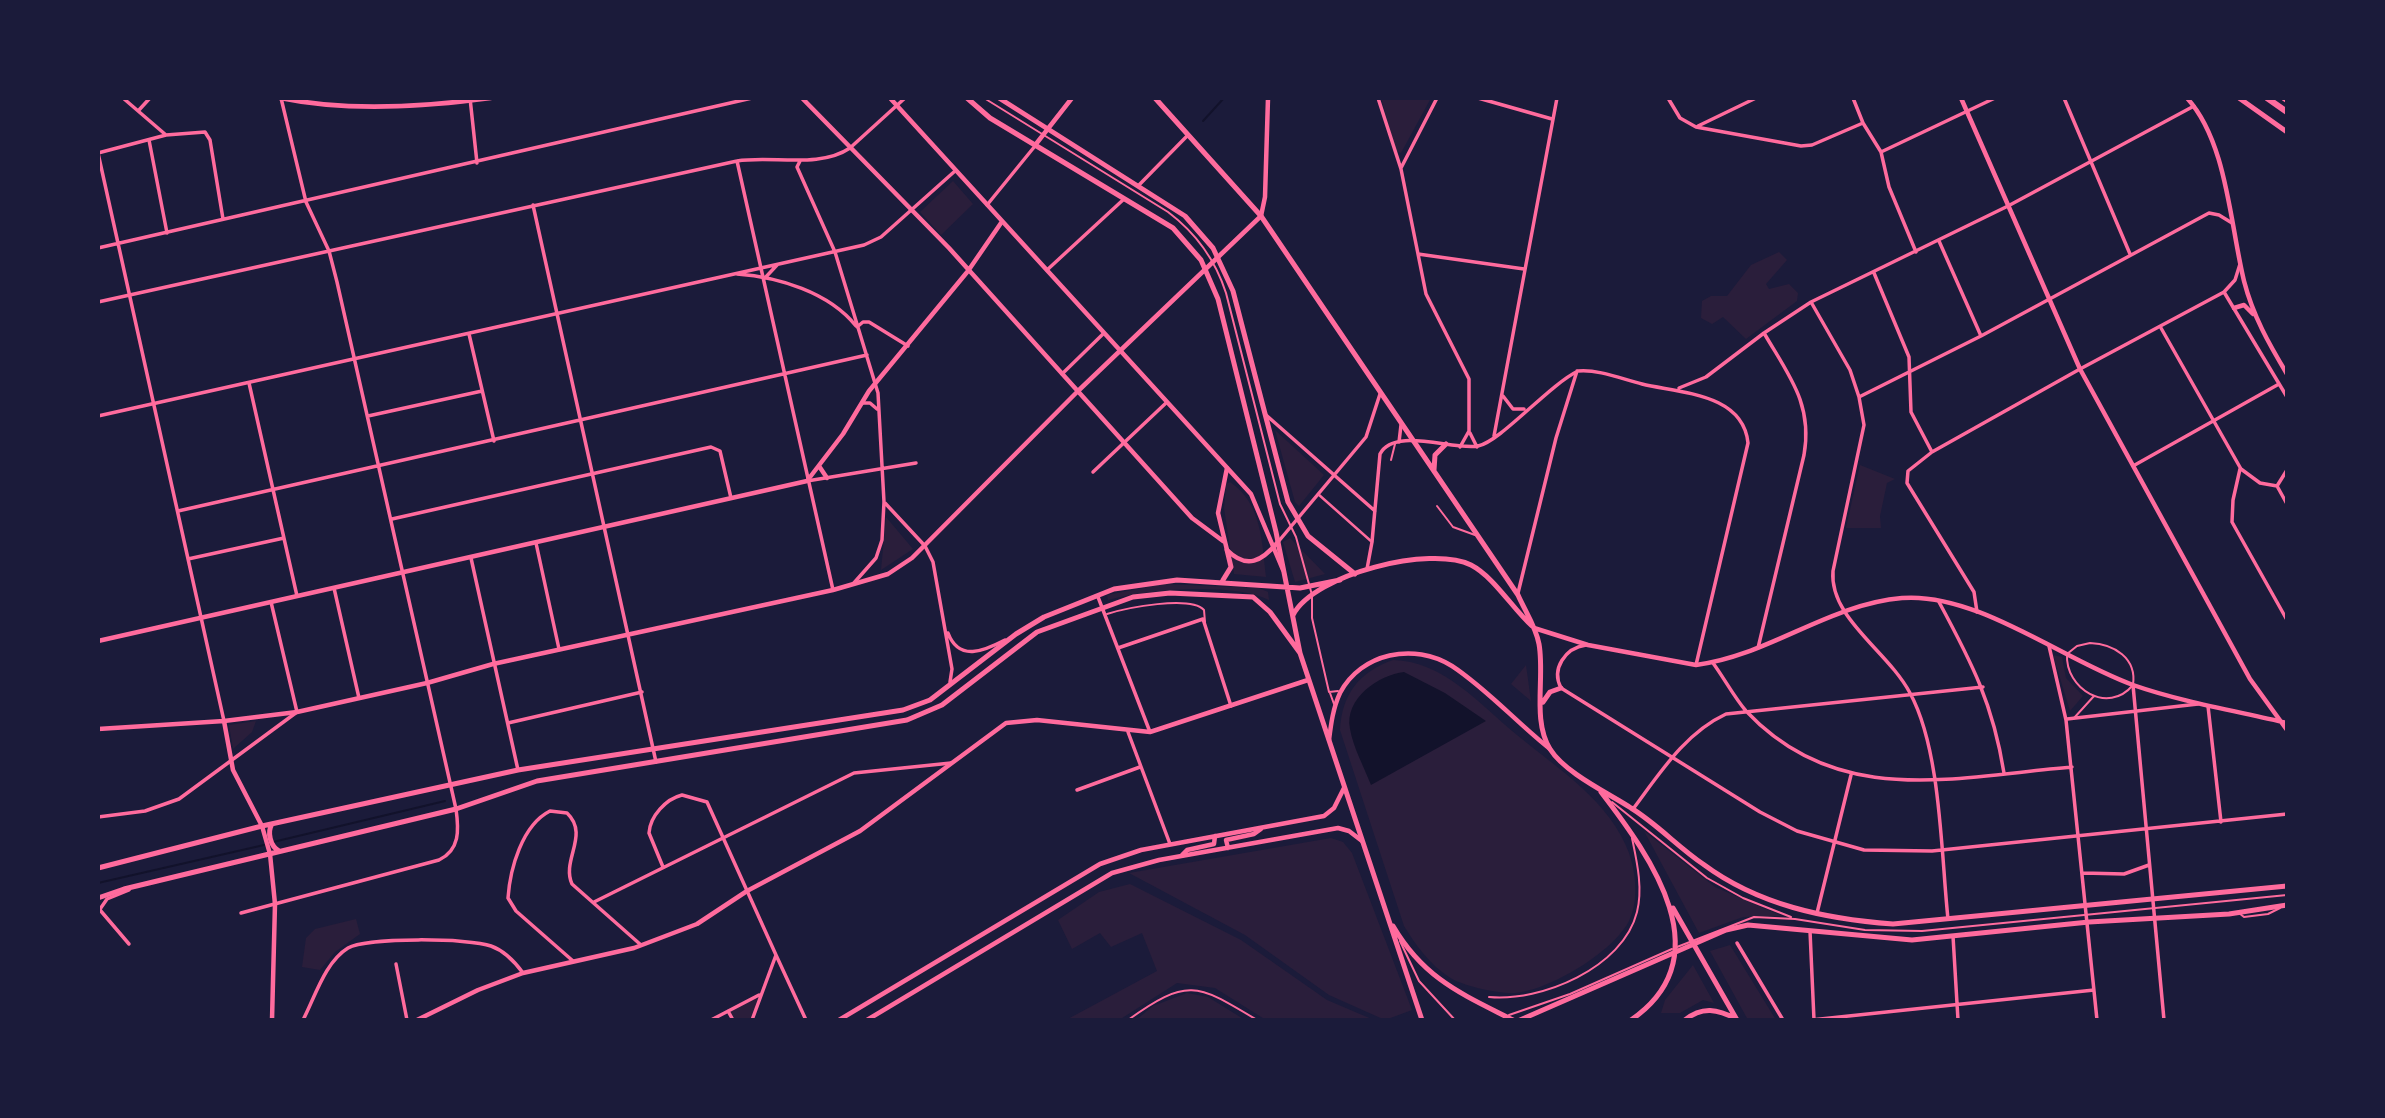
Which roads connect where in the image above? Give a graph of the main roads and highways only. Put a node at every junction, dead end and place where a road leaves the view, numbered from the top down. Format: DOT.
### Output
graph roads {
  1 [pos="967,98"];
  2 [pos="999,98"];
  3 [pos="1155,98"];
  4 [pos="2238,98"];
  5 [pos="2267,98"];
  6 [pos="2287,112"];
  7 [pos="2287,132"];
  8 [pos="1446,444"];
  9 [pos="1434,473"];
  10 [pos="1227,550"];
  11 [pos="1355,574"];
  12 [pos="1223,580"];
  13 [pos="1340,580"];
  14 [pos="1286,586"];
  15 [pos="1292,616"];
  16 [pos="1534,628"];
  17 [pos="1300,653"];
  18 [pos="1561,688"];
  19 [pos="1542,705"];
  20 [pos="1599,789"];
  21 [pos="265,830"];
  22 [pos="270,849"];
  23 [pos="98,868"];
  24 [pos="2287,886"];
  25 [pos="98,898"];
  26 [pos="1668,899"];
  27 [pos="2287,905"];
  28 [pos="1388,917"];
  29 [pos="1698,1012"];
  30 [pos="1503,1018"];
  31 [pos="1736,1019"];
  32 [pos="1422,1020"];
  33 [pos="1513,1020"];
  34 [pos="1520,1020"];
  35 [pos="1630,1020"];
  36 [pos="1685,1020"];
  37 [pos="1693,1020"];
  1 -- 14 [label="main road"];
  2 -- 11 [label="main road"];
  3 -- 9 [label="main road"];
  4 -- 7 [label="main road"];
  5 -- 6 [label="highway"];
  8 -- 9 [label="main road"];
  9 -- 16 [label="main road"];
  10 -- 12 [label="main road"];
  11 -- 13 [label="main road"];
  11 -- 16 [label="main road"];
  12 -- 14 [label="main road"];
  12 -- 21 [label="main road"];
  13 -- 14 [label="main road"];
  13 -- 15 [label="main road"];
  14 -- 15 [label="main road"];
  15 -- 17 [label="main road"];
  16 -- 19 [label="main road"];
  17 -- 22 [label="main road"];
  17 -- 28 [label="main road"];
  18 -- 19 [label="main road"];
  19 -- 20 [label="main road"];
  20 -- 24 [label="main road"];
  20 -- 26 [label="main road"];
  21 -- 22 [label="main road"];
  21 -- 23 [label="main road"];
  22 -- 25 [label="main road"];
  26 -- 31 [label="main road"];
  26 -- 35 [label="main road"];
  27 -- 34 [label="main road"];
  28 -- 30 [label="main road"];
  28 -- 32 [label="main road"];
  29 -- 31 [label="main road"];
  29 -- 36 [label="main road"];
  29 -- 37 [label="main road"];
  30 -- 33 [label="main road"];
}
